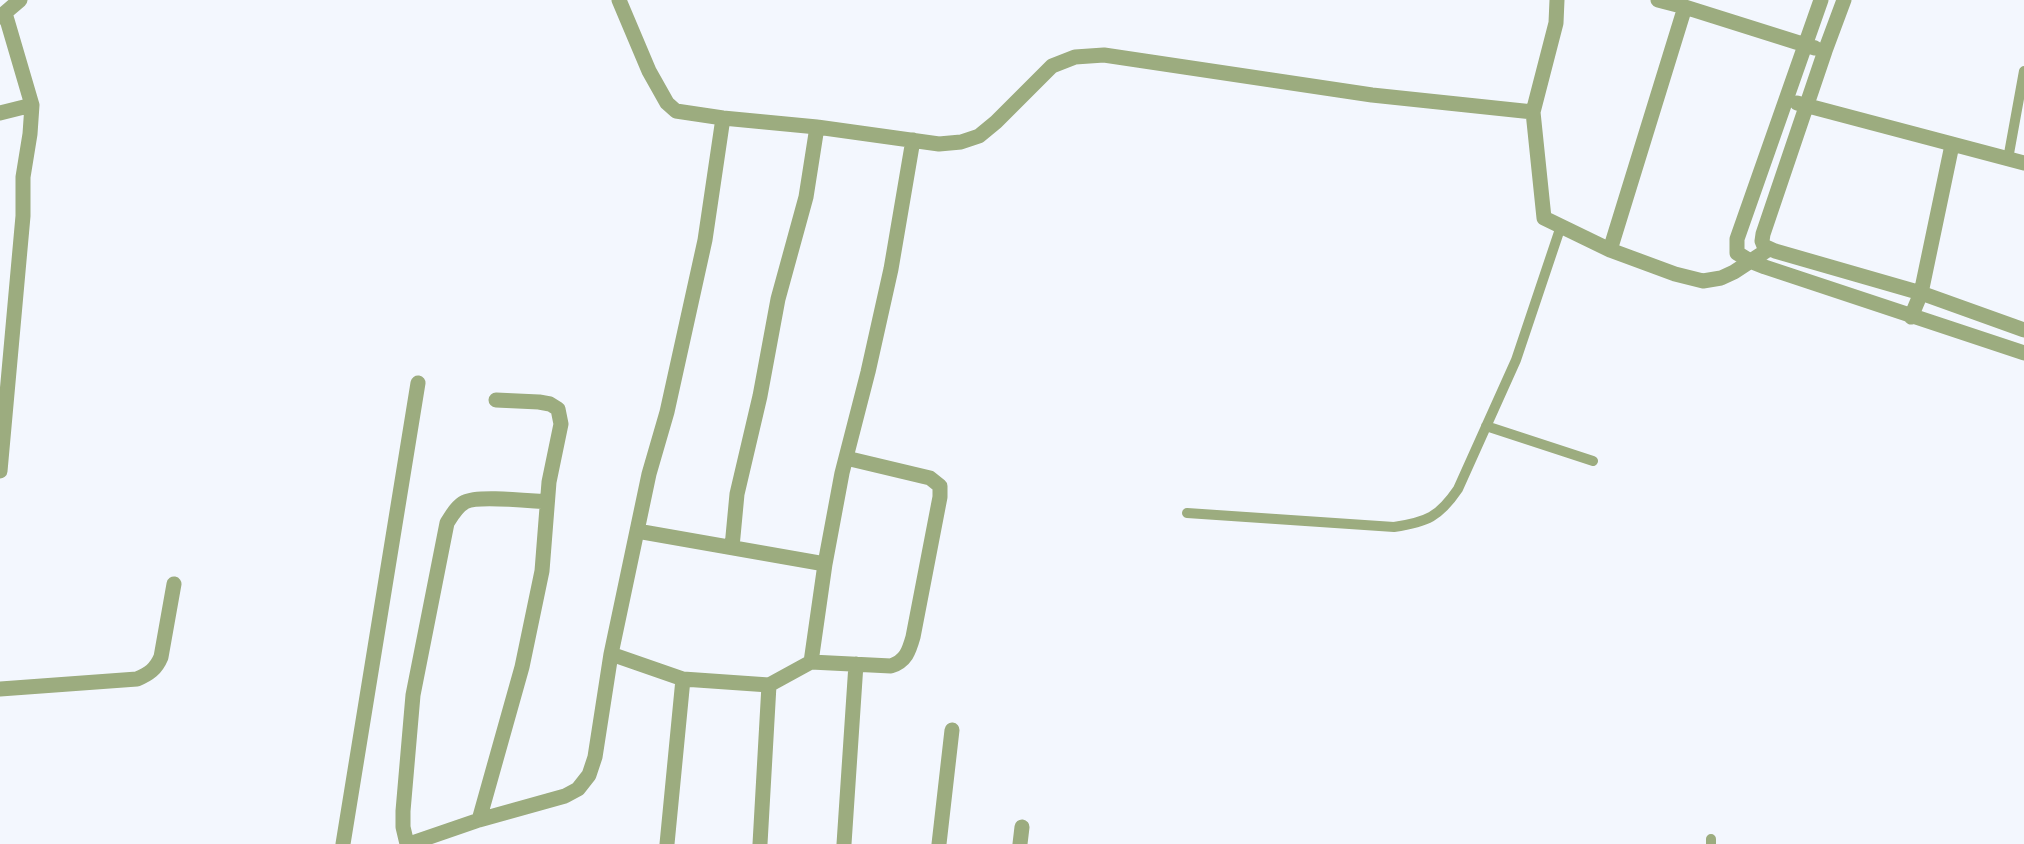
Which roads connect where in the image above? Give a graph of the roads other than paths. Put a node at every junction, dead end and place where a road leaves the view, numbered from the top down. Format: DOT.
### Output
graph roads {
  1 [pos="20,0"];
  2 [pos="619,0"];
  3 [pos="1557,0"];
  4 [pos="1658,0"];
  5 [pos="1822,0"];
  6 [pos="1844,0"];
  7 [pos="1685,7"];
  8 [pos="3,15"];
  9 [pos="1806,44"];
  10 [pos="1825,51"];
  11 [pos="2024,71"];
  12 [pos="1786,100"];
  13 [pos="32,105"];
  14 [pos="1807,106"];
  15 [pos="1533,112"];
  16 [pos="0,113"];
  17 [pos="723,118"];
  18 [pos="818,127"];
  19 [pos="913,140"];
  20 [pos="1952,145"];
  21 [pos="2008,158"];
  22 [pos="2024,163"];
  23 [pos="1561,226"];
  24 [pos="1769,249"];
  25 [pos="1610,250"];
  26 [pos="1750,261"];
  27 [pos="1922,294"];
  28 [pos="1912,317"];
  29 [pos="2024,330"];
  30 [pos="2024,353"];
  31 [pos="418,383"];
  32 [pos="496,400"];
  33 [pos="1486,426"];
  34 [pos="846,458"];
  35 [pos="1592,461"];
  36 [pos="0,471"];
  37 [pos="548,502"];
  38 [pos="1187,513"];
  39 [pos="637,531"];
  40 [pos="732,547"];
  41 [pos="825,564"];
  42 [pos="174,584"];
  43 [pos="611,654"];
  44 [pos="811,662"];
  45 [pos="856,664"];
  46 [pos="683,679"];
  47 [pos="769,685"];
  48 [pos="0,689"];
  49 [pos="952,730"];
  50 [pos="478,820"];
  51 [pos="1022,827"];
  52 [pos="343,844"];
  53 [pos="408,844"];
  54 [pos="667,844"];
  55 [pos="760,844"];
  56 [pos="844,844"];
  57 [pos="939,844"];
  58 [pos="1020,844"];
  1 -- 8 [label="street"];
  2 -- 17 [label="street"];
  3 -- 15 [label="street"];
  4 -- 7 [label="street"];
  5 -- 9 [label="street"];
  6 -- 10 [label="street"];
  7 -- 9 [label="street"];
  7 -- 25 [label="street"];
  8 -- 13 [label="street"];
  9 -- 10 [label="street"];
  9 -- 12 [label="street"];
  10 -- 14 [label="street"];
  11 -- 21 [label="lane"];
  12 -- 14 [label="street"];
  12 -- 26 [label="street"];
  13 -- 16 [label="street"];
  13 -- 36 [label="street"];
  14 -- 20 [label="street"];
  14 -- 24 [label="street"];
  15 -- 19 [label="street"];
  15 -- 23 [label="street"];
  17 -- 18 [label="street"];
  17 -- 39 [label="street"];
  18 -- 19 [label="street"];
  18 -- 40 [label="street"];
  19 -- 34 [label="street"];
  20 -- 21 [label="street"];
  20 -- 27 [label="street"];
  21 -- 22 [label="street"];
  23 -- 25 [label="street"];
  23 -- 33 [label="lane"];
  24 -- 26 [label="street"];
  24 -- 27 [label="street"];
  25 -- 26 [label="street"];
  26 -- 28 [label="street"];
  27 -- 28 [label="street"];
  27 -- 29 [label="street"];
  28 -- 30 [label="street"];
  31 -- 52 [label="street"];
  32 -- 37 [label="street"];
  33 -- 35 [label="lane"];
  33 -- 38 [label="lane"];
  34 -- 41 [label="street"];
  34 -- 45 [label="street"];
  37 -- 50 [label="street"];
  37 -- 53 [label="street"];
  39 -- 40 [label="street"];
  39 -- 43 [label="street"];
  40 -- 41 [label="street"];
  41 -- 44 [label="street"];
  42 -- 48 [label="street"];
  43 -- 46 [label="street"];
  43 -- 50 [label="street"];
  44 -- 45 [label="street"];
  44 -- 47 [label="street"];
  45 -- 56 [label="street"];
  46 -- 47 [label="street"];
  46 -- 54 [label="street"];
  47 -- 55 [label="street"];
  49 -- 57 [label="street"];
  50 -- 53 [label="street"];
  51 -- 58 [label="street"];
}
